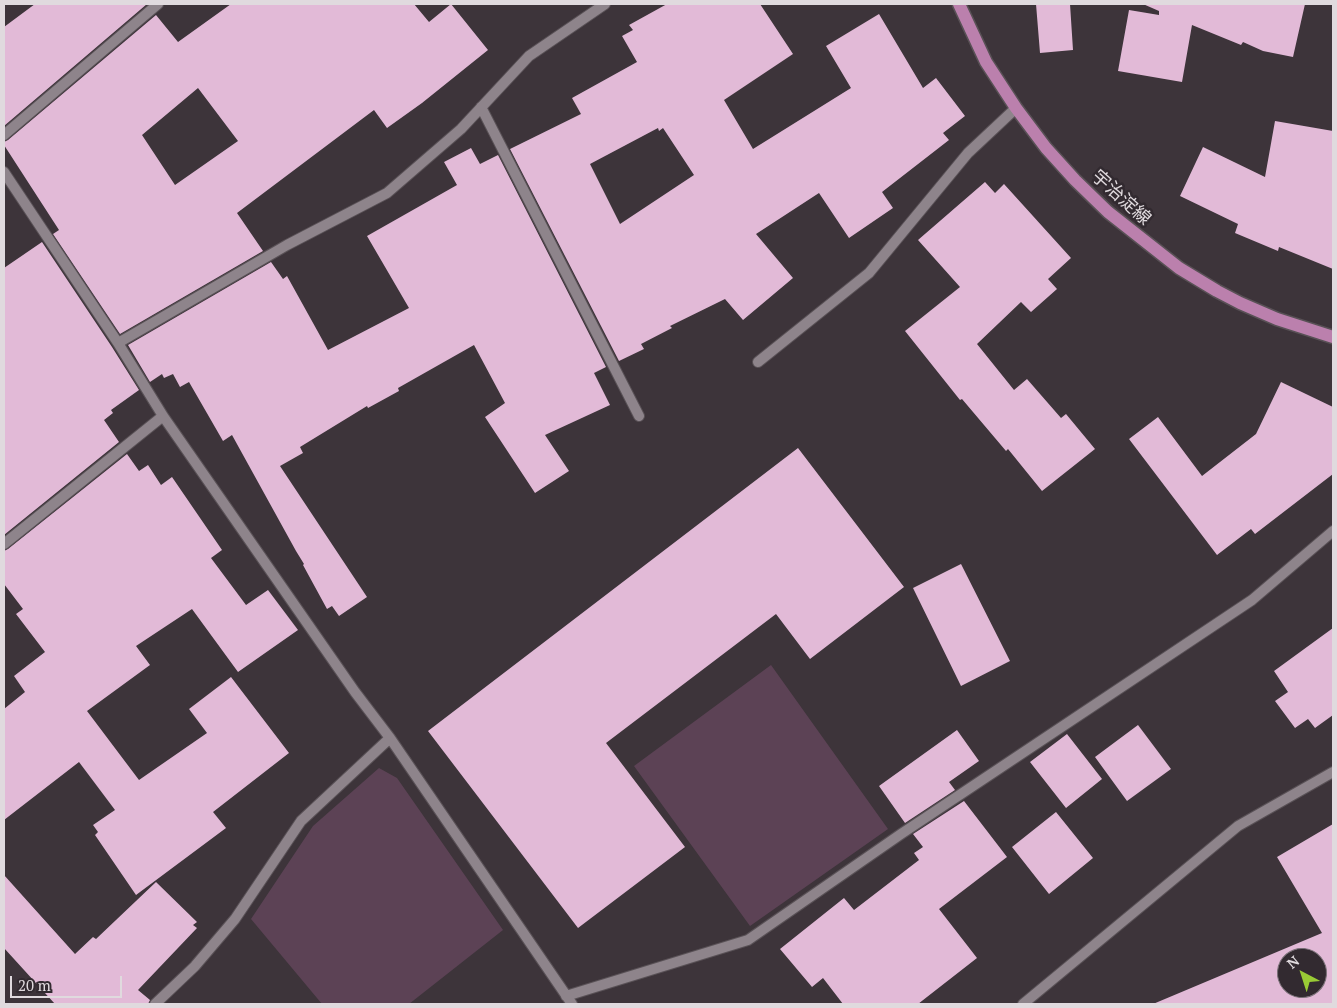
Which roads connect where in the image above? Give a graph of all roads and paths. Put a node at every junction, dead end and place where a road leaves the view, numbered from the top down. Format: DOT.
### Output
graph roads {
  1 [pos="158,4"];
  2 [pos="605,4"];
  3 [pos="959,4"];
  4 [pos="481,107"];
  5 [pos="1016,108"];
  6 [pos="4,135"];
  7 [pos="4,172"];
  8 [pos="1333,337"];
  9 [pos="118,343"];
  10 [pos="758,362"];
  11 [pos="163,416"];
  12 [pos="639,416"];
  13 [pos="1333,531"];
  14 [pos="4,544"];
  15 [pos="390,738"];
  16 [pos="1333,772"];
  17 [pos="569,1000"];
  18 [pos="155,1004"];
  19 [pos="1023,1004"];
  1 -- 6 [label="street"];
  2 -- 4 [label="street"];
  3 -- 5 [label="main road, 宇治淀線"];
  4 -- 9 [label="street"];
  4 -- 12 [label="street"];
  5 -- 8 [label="main road, 宇治淀線"];
  5 -- 10 [label="street"];
  7 -- 9 [label="street"];
  9 -- 11 [label="street"];
  11 -- 14 [label="street"];
  11 -- 15 [label="street"];
  13 -- 17 [label="street"];
  15 -- 17 [label="street"];
  15 -- 18 [label="street"];
  16 -- 19 [label="street"];
}
